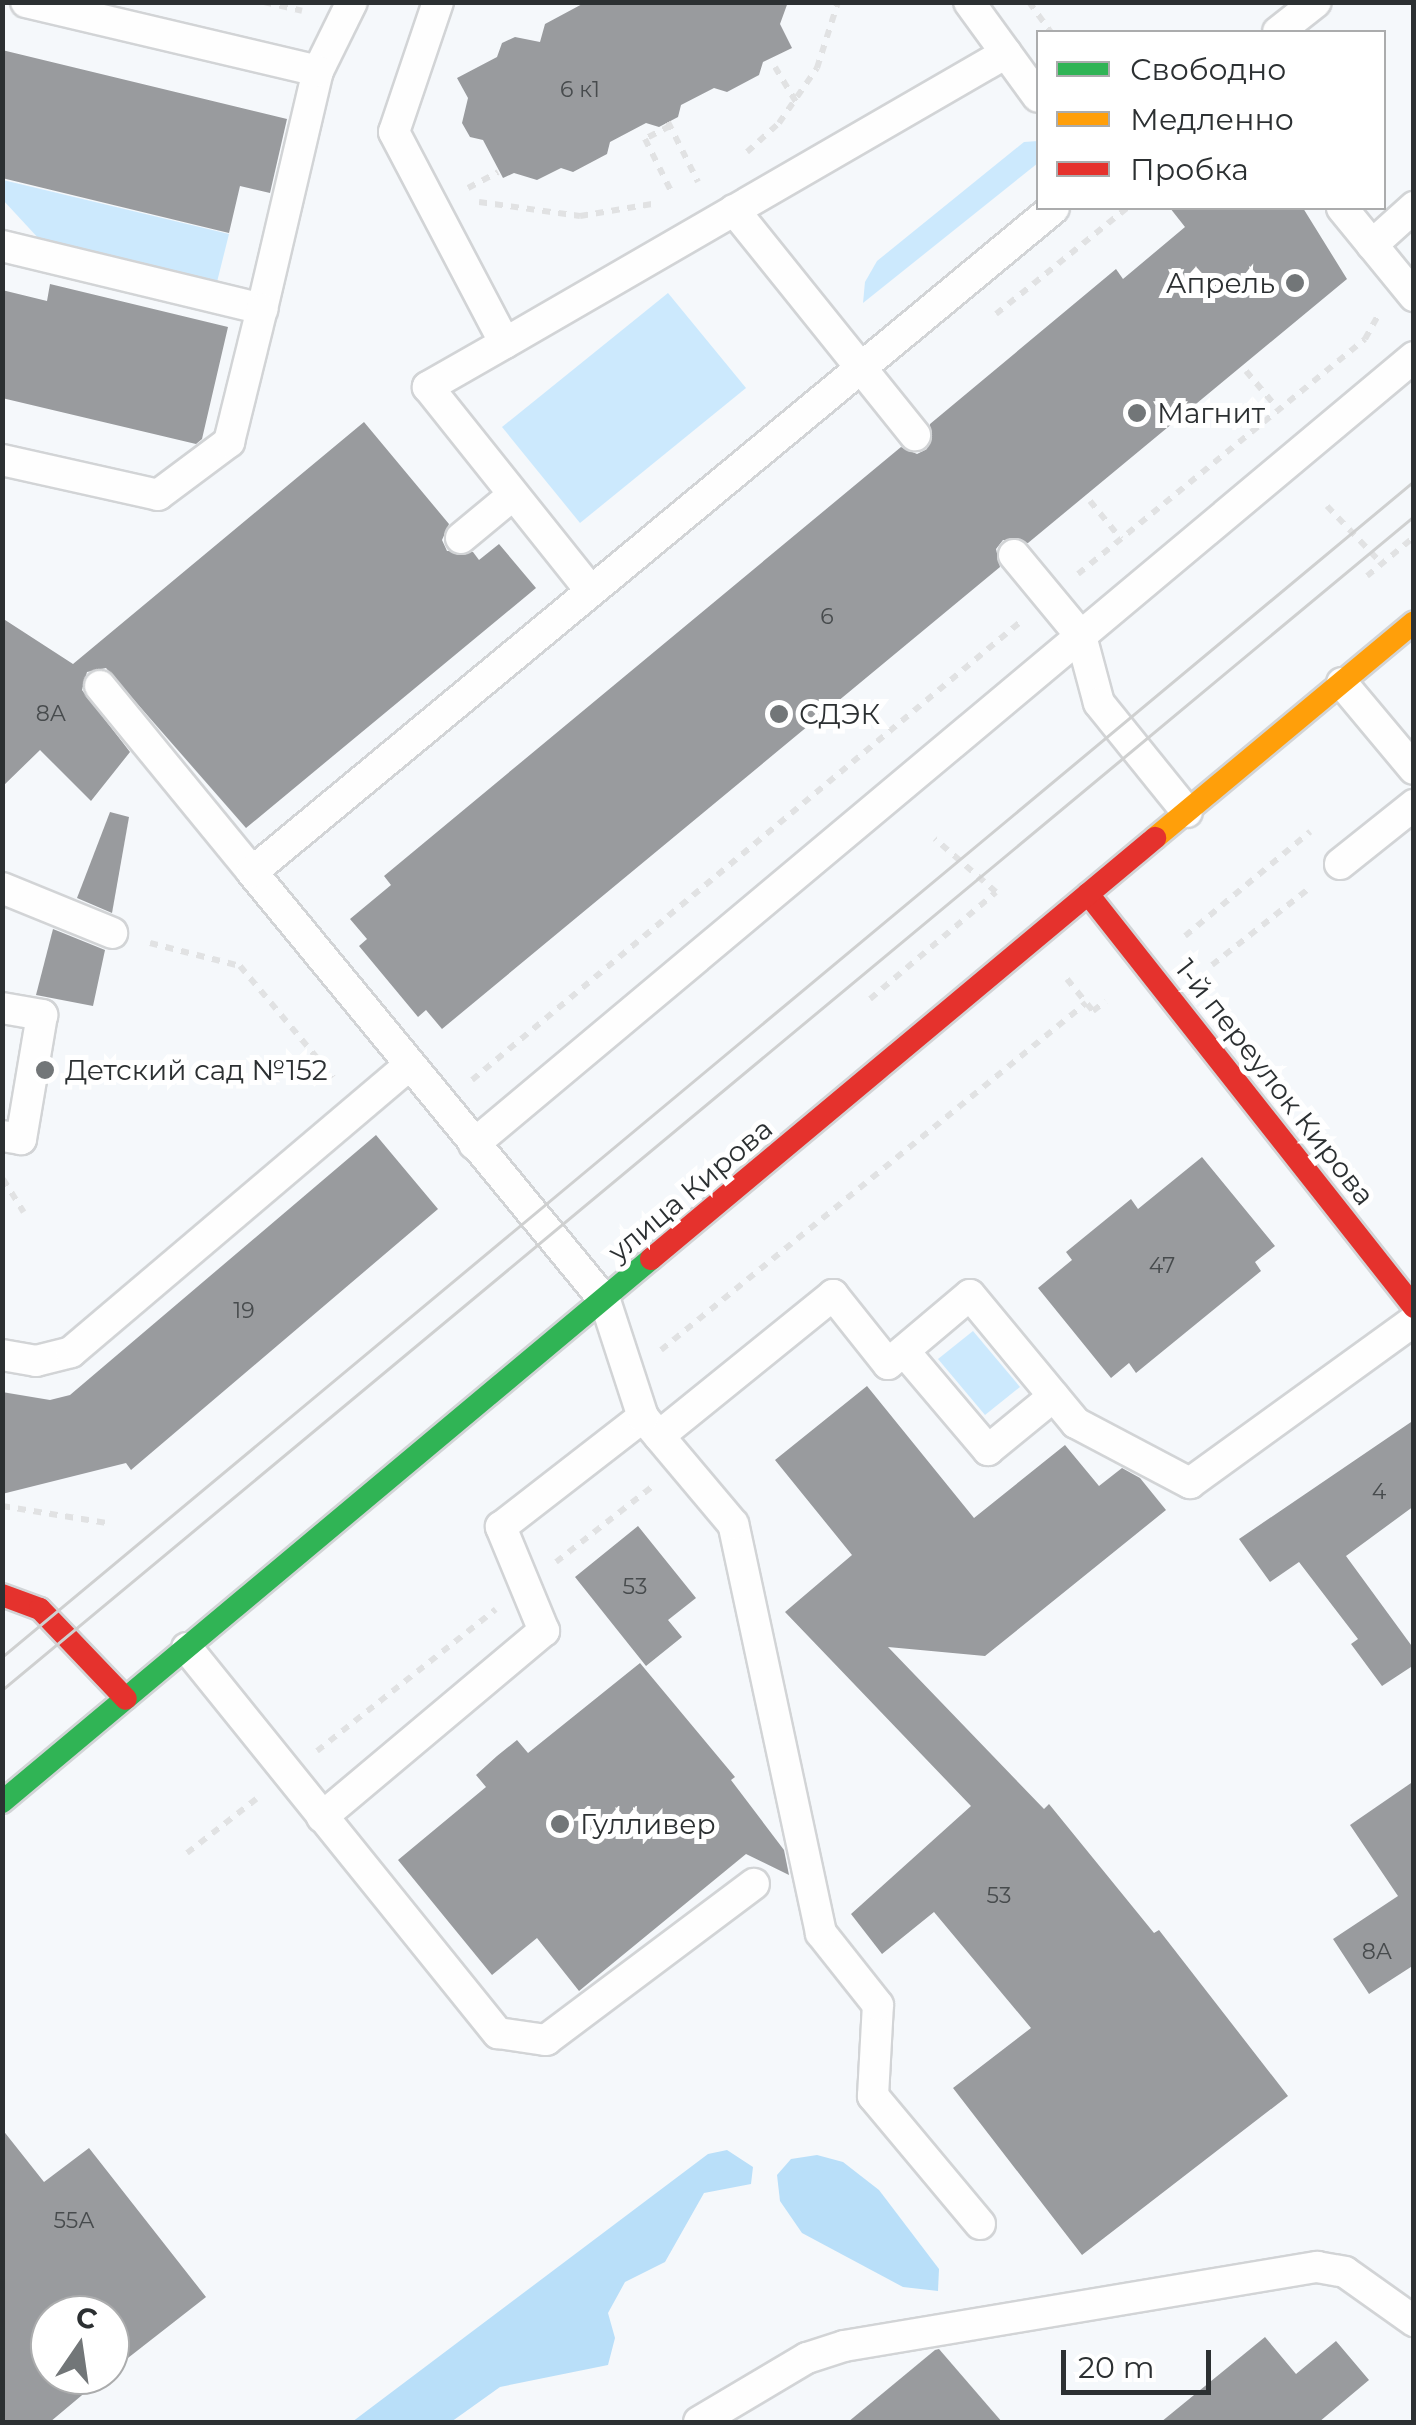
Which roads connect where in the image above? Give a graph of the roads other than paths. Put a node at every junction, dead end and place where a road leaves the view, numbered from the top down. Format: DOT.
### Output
graph roads {
  1 [pos="26,2"];
  2 [pos="352,2"];
  3 [pos="438,2"];
  4 [pos="970,2"];
  5 [pos="1316,2"];
  6 [pos="1281,30"];
  7 [pos="1006,53"];
  8 [pos="318,71"];
  9 [pos="1036,94"];
  10 [pos="1414,207"];
  11 [pos="734,210"];
  12 [pos="1052,210"];
  13 [pos="1344,210"];
  14 [pos="1372,245"];
  15 [pos="2,246"];
  16 [pos="1414,296"];
  17 [pos="262,308"];
  18 [pos="504,343"];
  19 [pos="1414,357"];
  20 [pos="859,366"];
  21 [pos="915,435"];
  22 [pos="2,460"];
  23 [pos="513,494"];
  24 [pos="461,538"];
  25 [pos="1014,555"];
  26 [pos="589,589"];
  27 [pos="1414,622"];
  28 [pos="1082,636"];
  29 [pos="1342,683"];
  30 [pos="100,686"];
  31 [pos="1414,769"];
  32 [pos="1414,805"];
  33 [pos="1188,812"];
  34 [pos="1340,864"];
  35 [pos="252,872"];
  36 [pos="2,888"];
  37 [pos="1088,894"];
  38 [pos="112,933"];
  39 [pos="2,1008"];
  40 [pos="410,1065"];
  41 [pos="2,1136"];
  42 [pos="474,1144"];
  43 [pos="605,1301"];
  44 [pos="1414,1307"];
  45 [pos="1414,1321"];
  46 [pos="904,1351"];
  47 [pos="2,1354"];
  48 [pos="1054,1396"];
  49 [pos="651,1427"];
  50 [pos="2,1595"];
  51 [pos="187,1648"];
  52 [pos="126,1699"];
  53 [pos="2,1802"];
  54 [pos="322,1817"];
  55 [pos="754,1884"];
  56 [pos="980,2224"];
  57 [pos="1414,2321"];
  58 [pos="700,2422"];
  1 -- 8 [label="lane"];
  2 -- 8 [label="lane"];
  3 -- 18 [label="lane"];
  4 -- 7 [label="lane"];
  5 -- 6 [label="lane"];
  7 -- 9 [label="lane"];
  7 -- 11 [label="lane"];
  8 -- 17 [label="lane"];
  10 -- 14 [label="lane"];
  11 -- 18 [label="lane"];
  11 -- 20 [label="lane"];
  12 -- 20 [label="lane"];
  13 -- 14 [label="lane"];
  14 -- 16 [label="lane"];
  15 -- 17 [label="lane"];
  17 -- 22 [label="lane"];
  18 -- 23 [label="lane"];
  19 -- 28 [label="lane"];
  20 -- 21 [label="lane"];
  20 -- 26 [label="lane"];
  23 -- 24 [label="lane"];
  23 -- 26 [label="lane"];
  25 -- 28 [label="lane"];
  26 -- 35 [label="lane"];
  27 -- 29 [label="main road, улица Кирова"];
  28 -- 33 [label="lane"];
  28 -- 42 [label="lane"];
  29 -- 31 [label="lane"];
  29 -- 33 [label="main road, улица Кирова"];
  30 -- 35 [label="lane"];
  32 -- 34 [label="lane"];
  33 -- 37 [label="main road, улица Кирова"];
  35 -- 40 [label="lane"];
  36 -- 38 [label="lane"];
  37 -- 43 [label="main road, улица Кирова"];
  37 -- 44 [label="main road, 1-й переулок Кирова"];
  39 -- 41 [label="lane"];
  40 -- 42 [label="lane"];
  40 -- 47 [label="lane"];
  42 -- 43 [label="lane"];
  43 -- 49 [label="lane"];
  43 -- 51 [label="main road, улица Кирова"];
  45 -- 48 [label="lane"];
  46 -- 48 [label="lane"];
  46 -- 48 [label="lane"];
  46 -- 49 [label="lane"];
  49 -- 54 [label="lane"];
  49 -- 56 [label="lane"];
  50 -- 52 [label="main road"];
  51 -- 52 [label="main road, улица Кирова"];
  51 -- 54 [label="lane"];
  52 -- 53 [label="main road, улица Кирова"];
  54 -- 55 [label="lane"];
  57 -- 58 [label="lane"];
}
